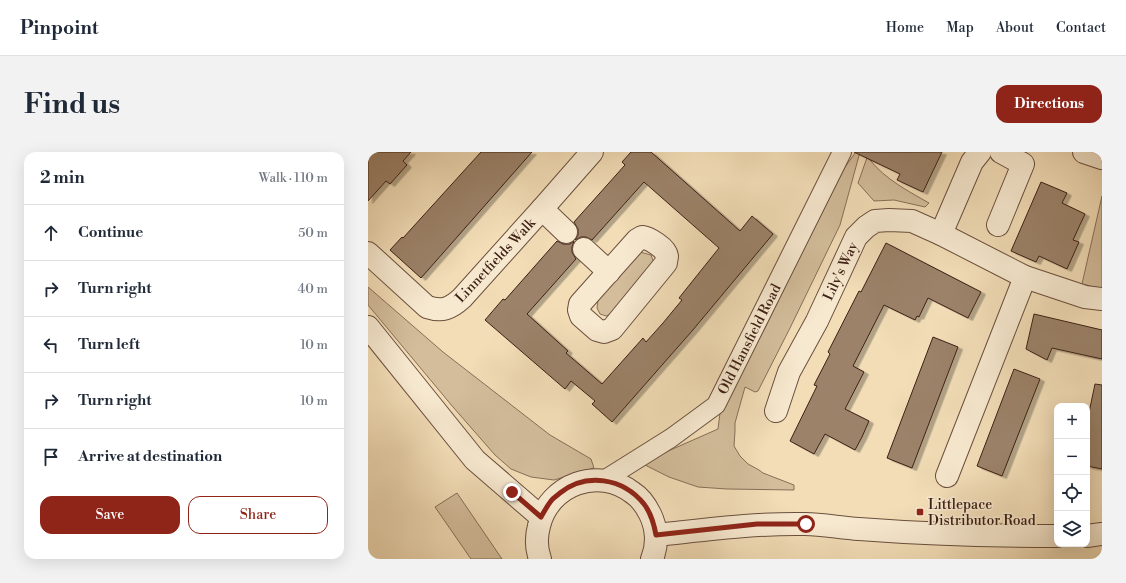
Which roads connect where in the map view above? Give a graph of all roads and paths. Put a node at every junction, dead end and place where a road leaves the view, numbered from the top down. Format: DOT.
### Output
graph roads {
  1 [pos="592,152"];
  2 [pos="842,152"];
  3 [pos="980,152"];
  4 [pos="1001,152"];
  5 [pos="1084,152"];
  6 [pos="1102,158"];
  7 [pos="542,209"];
  8 [pos="998,225"];
  9 [pos="566,232"];
  10 [pos="941,234"];
  11 [pos="584,249"];
  12 [pos="368,253"];
  13 [pos="609,272"];
  14 [pos="1025,277"];
  15 [pos="1102,299"];
  16 [pos="368,327"];
  17 [pos="776,411"];
  18 [pos="947,476"];
  19 [pos="604,480"];
  20 [pos="541,517"];
  21 [pos="1102,534"];
  22 [pos="656,535"];
  23 [pos="1054,536"];
  24 [pos="1090,536"];
  25 [pos="540,559"];
  26 [pos="652,559"];
  1 -- 7 [label="street, Linnetfields Walk"];
  2 -- 19 [label="street, Old Hansfield Road"];
  3 -- 10 [label="street"];
  4 -- 8 [label="street"];
  5 -- 6 [label="street"];
  7 -- 9 [label="street"];
  7 -- 12 [label="street, Linnetfields Walk"];
  10 -- 14 [label="street, Lily's Way"];
  10 -- 17 [label="street, Lily's Way"];
  11 -- 13 [label="street"];
  14 -- 15 [label="street, Lily's Way"];
  14 -- 18 [label="street"];
  16 -- 20 [label="street"];
  19 -- 20 [label="street"];
  19 -- 22 [label="street"];
  20 -- 25 [label="street"];
  21 -- 24 [label="street"];
  22 -- 23 [label="street"];
  22 -- 26 [label="street"];
}
